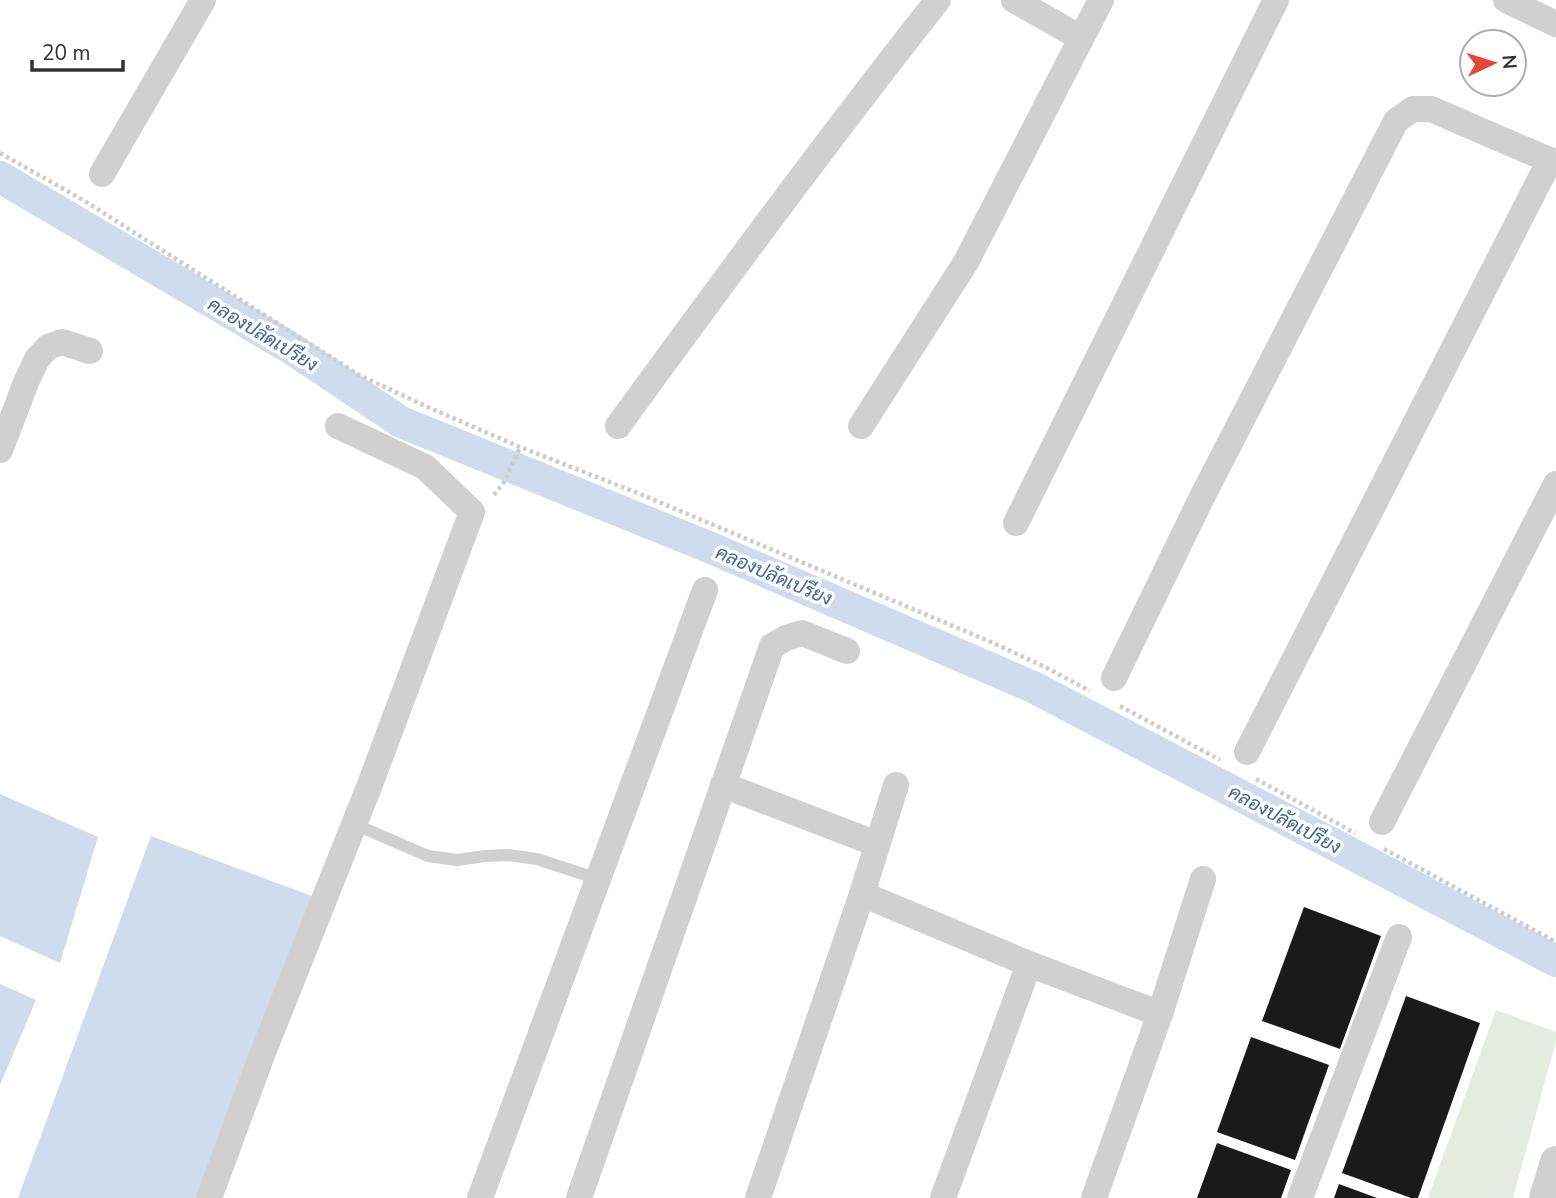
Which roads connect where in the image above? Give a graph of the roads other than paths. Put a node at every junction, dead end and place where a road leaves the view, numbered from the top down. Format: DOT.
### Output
graph roads {
  1 [pos="203,0"];
  2 [pos="938,0"];
  3 [pos="1014,0"];
  4 [pos="1101,0"];
  5 [pos="1276,0"];
  6 [pos="1506,0"];
  7 [pos="1556,24"];
  8 [pos="1081,38"];
  9 [pos="1553,161"];
  10 [pos="102,174"];
  11 [pos="90,351"];
  12 [pos="338,426"];
  13 [pos="618,426"];
  14 [pos="861,426"];
  15 [pos="0,450"];
  16 [pos="1556,484"];
  17 [pos="1016,523"];
  18 [pos="705,590"];
  19 [pos="847,650"];
  20 [pos="1107,691"];
  21 [pos="1243,764"];
  22 [pos="723,785"];
  23 [pos="896,785"];
  24 [pos="354,824"];
  25 [pos="1381,835"];
  26 [pos="877,844"];
  27 [pos="598,879"];
  28 [pos="1203,879"];
  29 [pos="862,894"];
  30 [pos="1399,937"];
  31 [pos="1029,964"];
  32 [pos="1160,1014"];
  33 [pos="1556,1162"];
  34 [pos="209,1198"];
  35 [pos="480,1198"];
  36 [pos="579,1198"];
  37 [pos="758,1198"];
  38 [pos="943,1198"];
  39 [pos="1094,1198"];
  40 [pos="1300,1198"];
  41 [pos="1545,1198"];
  1 -- 10 [label="street"];
  2 -- 13 [label="street"];
  3 -- 8 [label="street"];
  4 -- 8 [label="street"];
  5 -- 17 [label="street"];
  6 -- 7 [label="street"];
  8 -- 14 [label="street"];
  9 -- 20 [label="street"];
  9 -- 21 [label="street"];
  11 -- 15 [label="street"];
  12 -- 24 [label="street"];
  16 -- 25 [label="street"];
  18 -- 27 [label="street"];
  19 -- 22 [label="street"];
  22 -- 26 [label="street"];
  22 -- 36 [label="street"];
  23 -- 26 [label="street"];
  24 -- 27 [label="lane"];
  24 -- 34 [label="street"];
  26 -- 29 [label="street"];
  27 -- 35 [label="street"];
  28 -- 32 [label="street"];
  29 -- 31 [label="street"];
  29 -- 37 [label="street"];
  30 -- 40 [label="street"];
  31 -- 32 [label="street"];
  31 -- 38 [label="street"];
  32 -- 39 [label="street"];
  33 -- 41 [label="street"];
}
